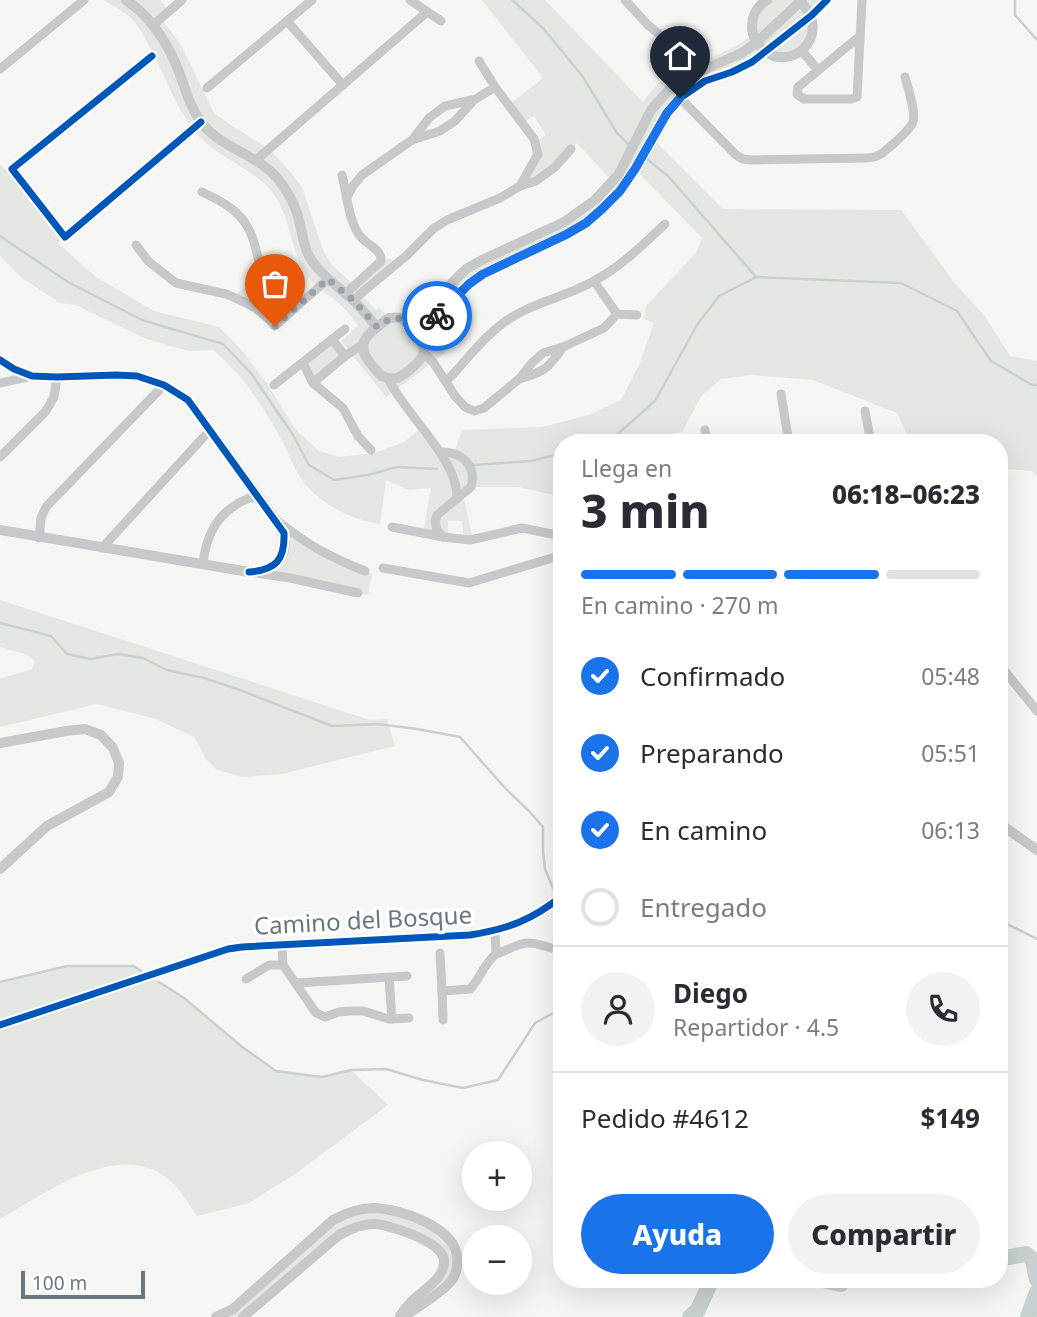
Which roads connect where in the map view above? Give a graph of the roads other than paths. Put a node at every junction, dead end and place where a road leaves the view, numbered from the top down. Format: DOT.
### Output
graph roads {
  1 [pos="84,0"];
  2 [pos="126,0"];
  3 [pos="182,0"];
  4 [pos="312,0"];
  5 [pos="410,0"];
  6 [pos="625,0"];
  7 [pos="801,0"];
  8 [pos="827,0"];
  9 [pos="862,0"];
  10 [pos="762,1"];
  11 [pos="427,12"];
  12 [pos="812,15"];
  13 [pos="288,21"];
  14 [pos="440,21"];
  15 [pos="153,25"];
  16 [pos="860,36"];
  17 [pos="756,43"];
  18 [pos="675,47"];
  19 [pos="802,51"];
  20 [pos="765,52"];
  21 [pos="152,57"];
  22 [pos="479,61"];
  23 [pos="0,69"];
  24 [pos="818,70"];
  25 [pos="905,78"];
  26 [pos="343,85"];
  27 [pos="495,87"];
  28 [pos="207,88"];
  29 [pos="680,98"];
  30 [pos="474,100"];
  31 [pos="658,101"];
  32 [pos="669,110"];
  33 [pos="201,122"];
  34 [pos="412,140"];
  35 [pos="571,149"];
  36 [pos="256,160"];
  37 [pos="341,175"];
  38 [pos="520,186"];
  39 [pos="202,191"];
  40 [pos="347,197"];
  41 [pos="665,224"];
  42 [pos="136,244"];
  43 [pos="381,255"];
  44 [pos="406,256"];
  45 [pos="328,279"];
  46 [pos="594,281"];
  47 [pos="349,297"];
  48 [pos="439,297"];
  49 [pos="275,302"];
  50 [pos="448,304"];
  51 [pos="264,313"];
  52 [pos="287,314"];
  53 [pos="617,314"];
  54 [pos="637,315"];
  55 [pos="411,324"];
  56 [pos="377,327"];
  57 [pos="345,329"];
  58 [pos="420,332"];
  59 [pos="332,339"];
  60 [pos="362,345"];
  61 [pos="424,353"];
  62 [pos="345,356"];
  63 [pos="0,360"];
  64 [pos="303,363"];
  65 [pos="32,376"];
  66 [pos="57,377"];
  67 [pos="388,378"];
  68 [pos="446,382"];
  69 [pos="0,383"];
  70 [pos="313,383"];
  71 [pos="164,385"];
  72 [pos="274,385"];
  73 [pos="781,394"];
  74 [pos="865,411"];
  75 [pos="210,430"];
  76 [pos="705,430"];
  77 [pos="706,434"];
  78 [pos="788,434"];
  79 [pos="869,434"];
  80 [pos="370,450"];
  81 [pos="440,452"];
  82 [pos="0,457"];
  83 [pos="258,495"];
  84 [pos="457,499"];
  85 [pos="276,520"];
  86 [pos="392,527"];
  87 [pos="0,530"];
  88 [pos="553,534"];
  89 [pos="443,537"];
  90 [pos="39,538"];
  91 [pos="102,548"];
  92 [pos="553,558"];
  93 [pos="203,563"];
  94 [pos="383,568"];
  95 [pos="365,571"];
  96 [pos="249,572"];
  97 [pos="358,593"];
  98 [pos="1008,675"];
  99 [pos="1037,711"];
  100 [pos="0,743"];
  101 [pos="1008,829"];
  102 [pos="1037,850"];
  103 [pos="0,869"];
  104 [pos="553,902"];
  105 [pos="495,932"];
  106 [pos="282,945"];
  107 [pos="268,946"];
  108 [pos="553,949"];
  109 [pos="440,953"];
  110 [pos="496,954"];
  111 [pos="283,964"];
  112 [pos="269,965"];
  113 [pos="407,976"];
  114 [pos="389,978"];
  115 [pos="246,979"];
  116 [pos="296,983"];
  117 [pos="442,991"];
  118 [pos="409,1018"];
  119 [pos="392,1019"];
  120 [pos="443,1020"];
  121 [pos="0,1025"];
  122 [pos="216,1317"];
  123 [pos="243,1317"];
  124 [pos="402,1317"];
  1 -- 23 [label="street"];
  2 -- 15 [label="street"];
  3 -- 15 [label="street"];
  4 -- 13 [label="street"];
  5 -- 11 [label="street"];
  6 -- 18 [label="street"];
  7 -- 12 [label="street"];
  7 -- 17 [label="street"];
  8 -- 12 [label="street"];
  9 -- 16 [label="street"];
  10 -- 17 [label="street"];
  11 -- 14 [label="street"];
  11 -- 26 [label="street"];
  12 -- 19 [label="street"];
  12 -- 20 [label="street"];
  13 -- 26 [label="street"];
  13 -- 28 [label="street"];
  15 -- 33 [label="street"];
  16 -- 24 [label="street"];
  16 -- 24 [label="street"];
  17 -- 20 [label="street"];
  17 -- 31 [label="street"];
  19 -- 20 [label="street"];
  19 -- 24 [label="street"];
  20 -- 29 [label="street"];
  21 -- 33 [label="street"];
  22 -- 27 [label="street"];
  25 -- 29 [label="street"];
  26 -- 36 [label="street"];
  27 -- 30 [label="street"];
  27 -- 38 [label="street"];
  29 -- 32 [label="street"];
  30 -- 34 [label="street"];
  30 -- 34 [label="street"];
  31 -- 32 [label="street"];
  31 -- 48 [label="street"];
  32 -- 50 [label="street"];
  33 -- 36 [label="street"];
  34 -- 40 [label="street"];
  35 -- 38 [label="street"];
  36 -- 45 [label="street"];
  37 -- 40 [label="street"];
  38 -- 44 [label="street"];
  39 -- 49 [label="street"];
  40 -- 43 [label="street"];
  41 -- 46 [label="street"];
  42 -- 51 [label="street"];
  43 -- 44 [label="street"];
  43 -- 47 [label="street"];
  44 -- 47 [label="street"];
  45 -- 47 [label="street"];
  45 -- 52 [label="street"];
  46 -- 53 [label="street"];
  46 -- 68 [label="street"];
  47 -- 56 [label="street"];
  48 -- 50 [label="street"];
  48 -- 55 [label="street"];
  49 -- 51 [label="street"];
  49 -- 52 [label="street"];
  50 -- 58 [label="street"];
  51 -- 52 [label="street"];
  53 -- 54 [label="street"];
  53 -- 68 [label="street"];
  55 -- 56 [label="street"];
  55 -- 58 [label="street"];
  56 -- 60 [label="street"];
  57 -- 59 [label="street"];
  58 -- 61 [label="street"];
  59 -- 62 [label="street"];
  59 -- 64 [label="street"];
  60 -- 62 [label="street"];
  60 -- 67 [label="street"];
  61 -- 67 [label="street"];
  61 -- 68 [label="street"];
  62 -- 70 [label="street"];
  63 -- 65 [label="street"];
  64 -- 70 [label="street"];
  64 -- 72 [label="street"];
  65 -- 66 [label="street"];
  65 -- 69 [label="street"];
  66 -- 71 [label="street"];
  66 -- 82 [label="street"];
  67 -- 81 [label="street"];
  70 -- 80 [label="street"];
  71 -- 75 [label="street"];
  71 -- 90 [label="street"];
  73 -- 78 [label="street"];
  74 -- 79 [label="street"];
  75 -- 83 [label="street"];
  75 -- 91 [label="street"];
  76 -- 77 [label="street"];
  81 -- 84 [label="street"];
  81 -- 84 [label="street"];
  83 -- 85 [label="street"];
  83 -- 93 [label="street"];
  84 -- 89 [label="street"];
  85 -- 95 [label="street"];
  85 -- 96 [label="street"];
  86 -- 89 [label="street"];
  87 -- 90 [label="street"];
  88 -- 89 [label="street"];
  90 -- 91 [label="street"];
  91 -- 93 [label="street"];
  92 -- 94 [label="street"];
  93 -- 96 [label="street"];
  96 -- 97 [label="street"];
  98 -- 99 [label="street"];
  100 -- 103 [label="street"];
  101 -- 102 [label="street"];
  104 -- 105 [label="street, Camino del Bosque"];
  105 -- 106 [label="street, Camino del Bosque"];
  105 -- 110 [label="street"];
  106 -- 107 [label="street, Camino del Bosque"];
  106 -- 111 [label="street"];
  107 -- 112 [label="street"];
  107 -- 121 [label="street, Camino del Bosque"];
  108 -- 110 [label="street"];
  109 -- 117 [label="street"];
  110 -- 117 [label="street"];
  111 -- 112 [label="street"];
  111 -- 116 [label="street"];
  112 -- 115 [label="street"];
  113 -- 114 [label="street"];
  114 -- 116 [label="street"];
  114 -- 119 [label="street"];
  116 -- 119 [label="street"];
  117 -- 120 [label="street"];
  118 -- 119 [label="street"];
  122 -- 124 [label="street"];
  123 -- 124 [label="street"];
}
